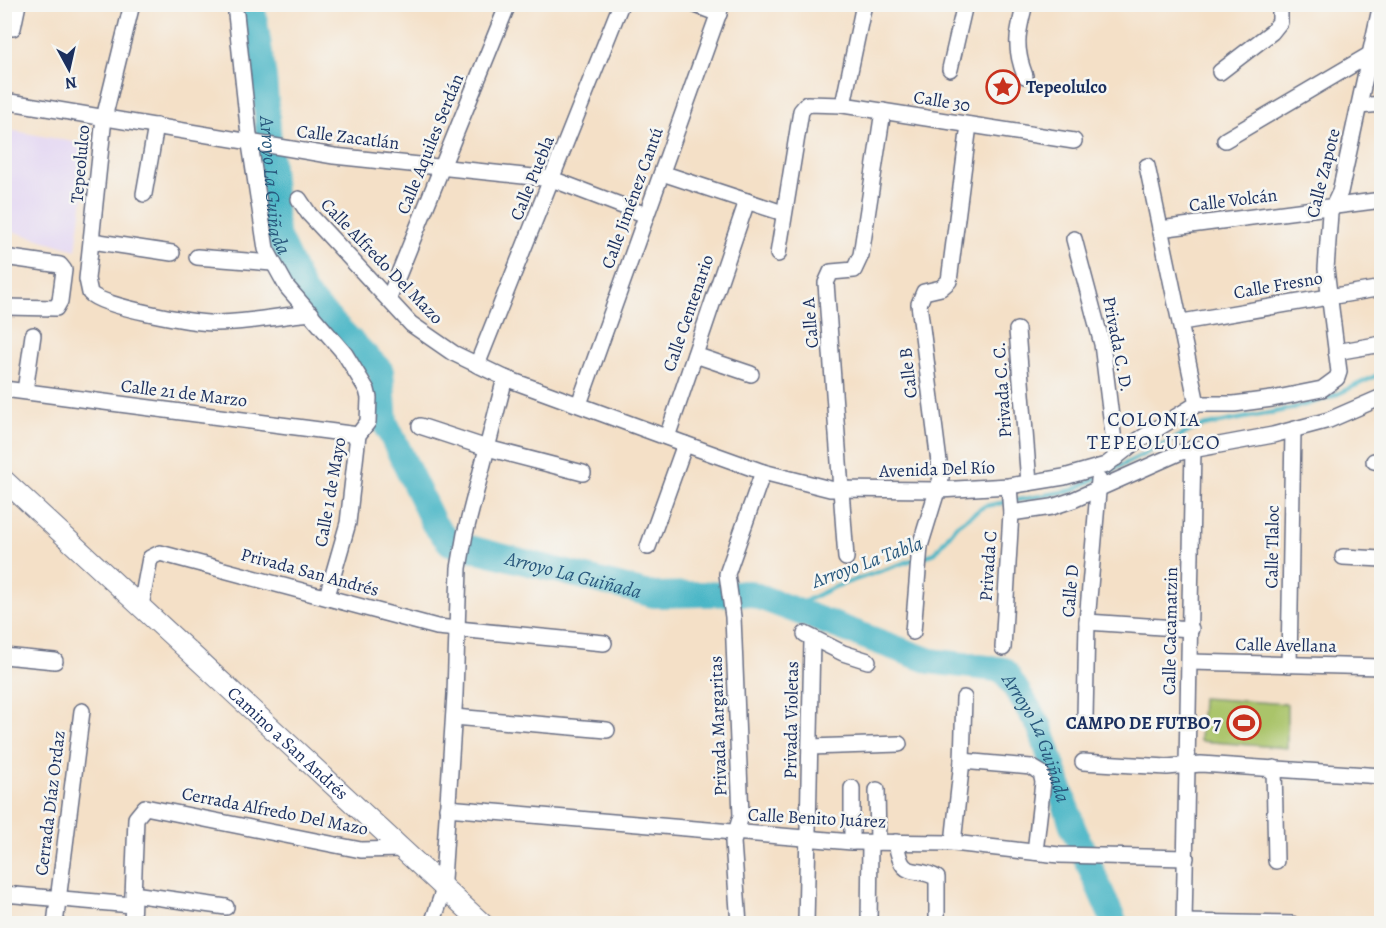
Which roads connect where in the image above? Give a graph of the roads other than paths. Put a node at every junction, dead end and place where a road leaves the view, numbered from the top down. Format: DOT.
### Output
graph roads {
  1 [pos="18,4"];
  2 [pos="132,4"];
  3 [pos="508,4"];
  4 [pos="621,4"];
  5 [pos="693,4"];
  6 [pos="864,4"];
  7 [pos="965,4"];
  8 [pos="1025,4"];
  9 [pos="1280,4"];
  10 [pos="1381,4"];
  11 [pos="721,9"];
  12 [pos="236,14"];
  13 [pos="14,28"];
  14 [pos="1369,55"];
  15 [pos="950,69"];
  16 [pos="1220,72"];
  17 [pos="1025,76"];
  18 [pos="4,100"];
  19 [pos="1382,104"];
  20 [pos="843,105"];
  21 [pos="1359,106"];
  22 [pos="883,111"];
  23 [pos="104,118"];
  24 [pos="969,125"];
  25 [pos="156,126"];
  26 [pos="1225,140"];
  27 [pos="1074,141"];
  28 [pos="255,145"];
  29 [pos="1147,166"];
  30 [pos="441,168"];
  31 [pos="662,173"];
  32 [pos="552,179"];
  33 [pos="144,194"];
  34 [pos="299,199"];
  35 [pos="1382,200"];
  36 [pos="747,201"];
  37 [pos="1333,207"];
  38 [pos="783,213"];
  39 [pos="646,215"];
  40 [pos="1160,229"];
  41 [pos="1074,239"];
  42 [pos="92,241"];
  43 [pos="172,253"];
  44 [pos="778,254"];
  45 [pos="4,257"];
  46 [pos="197,257"];
  47 [pos="272,263"];
  48 [pos="1382,288"];
  49 [pos="1329,295"];
  50 [pos="388,298"];
  51 [pos="4,307"];
  52 [pos="311,313"];
  53 [pos="1182,322"];
  54 [pos="1017,330"];
  55 [pos="33,335"];
  56 [pos="1382,344"];
  57 [pos="1336,352"];
  58 [pos="695,355"];
  59 [pos="477,365"];
  60 [pos="751,374"];
  61 [pos="506,378"];
  62 [pos="4,389"];
  63 [pos="25,391"];
  64 [pos="1382,397"];
  65 [pos="579,404"];
  66 [pos="1197,404"];
  67 [pos="420,426"];
  68 [pos="1293,430"];
  69 [pos="358,435"];
  70 [pos="667,437"];
  71 [pos="685,444"];
  72 [pos="487,448"];
  73 [pos="1193,448"];
  74 [pos="1116,458"];
  75 [pos="763,472"];
  76 [pos="583,473"];
  77 [pos="1099,478"];
  78 [pos="4,480"];
  79 [pos="1029,483"];
  80 [pos="843,490"];
  81 [pos="939,490"];
  82 [pos="1010,501"];
  83 [pos="648,547"];
  84 [pos="1343,557"];
  85 [pos="846,558"];
  86 [pos="1382,559"];
  87 [pos="327,596"];
  88 [pos="141,606"];
  89 [pos="1087,622"];
  90 [pos="455,629"];
  91 [pos="1191,629"];
  92 [pos="914,632"];
  93 [pos="604,643"];
  94 [pos="1003,648"];
  95 [pos="4,656"];
  96 [pos="55,661"];
  97 [pos="868,661"];
  98 [pos="1190,662"];
  99 [pos="1289,664"];
  100 [pos="1382,667"];
  101 [pos="964,698"];
  102 [pos="82,711"];
  103 [pos="454,717"];
  104 [pos="1085,717"];
  105 [pos="607,730"];
  106 [pos="899,744"];
  107 [pos="810,747"];
  108 [pos="963,761"];
  109 [pos="1083,762"];
  110 [pos="1185,765"];
  111 [pos="1274,768"];
  112 [pos="1382,776"];
  113 [pos="852,788"];
  114 [pos="877,790"];
  115 [pos="447,808"];
  116 [pos="735,833"];
  117 [pos="808,838"];
  118 [pos="852,842"];
  119 [pos="896,842"];
  120 [pos="874,843"];
  121 [pos="953,843"];
  122 [pos="402,849"];
  123 [pos="1035,852"];
  124 [pos="1186,858"];
  125 [pos="1276,861"];
  126 [pos="442,886"];
  127 [pos="4,894"];
  128 [pos="133,899"];
  129 [pos="57,900"];
  130 [pos="226,907"];
  131 [pos="1184,923"];
  132 [pos="55,924"];
  133 [pos="132,924"];
  134 [pos="432,924"];
  135 [pos="483,924"];
  136 [pos="739,924"];
  137 [pos="806,924"];
  138 [pos="869,924"];
  139 [pos="937,924"];
  140 [pos="1292,924"];
  1 -- 13 [label="street"];
  2 -- 23 [label="street, Tepeolulco"];
  3 -- 30 [label="street, Calle Aquiles Serdán"];
  4 -- 32 [label="street, Calle Puebla"];
  5 -- 11 [label="street"];
  6 -- 20 [label="street"];
  7 -- 15 [label="street"];
  8 -- 17 [label="street"];
  9 -- 16 [label="street"];
  10 -- 14 [label="street, Calle Zapote"];
  11 -- 31 [label="street, Calle Jiménez Cantú"];
  12 -- 28 [label="street, Calle 1 de Mayo"];
  14 -- 21 [label="street, Calle Zapote"];
  14 -- 26 [label="street"];
  18 -- 23 [label="street, Calle Zacatlán"];
  19 -- 21 [label="street"];
  20 -- 22 [label="street, Calle 30"];
  20 -- 38 [label="street, Calle 30"];
  21 -- 37 [label="street, Calle Zapote"];
  22 -- 24 [label="street, Calle 30"];
  22 -- 80 [label="street, Calle A"];
  23 -- 25 [label="street, Calle Zacatlán"];
  23 -- 42 [label="street, Tepeolulco"];
  24 -- 27 [label="street, Calle 30"];
  24 -- 81 [label="street, Calle B"];
  25 -- 28 [label="street, Calle Zacatlán"];
  25 -- 33 [label="street"];
  28 -- 30 [label="street, Calle Zacatlán"];
  28 -- 47 [label="street, Calle 1 de Mayo"];
  29 -- 40 [label="street"];
  30 -- 32 [label="street, Calle Zacatlán"];
  30 -- 50 [label="street, Calle Aquiles Serdán"];
  31 -- 36 [label="street"];
  31 -- 39 [label="street, Calle Jiménez Cantú"];
  32 -- 39 [label="street, Calle Zacatlán"];
  32 -- 59 [label="street, Calle Puebla"];
  34 -- 50 [label="street, Calle Alfredo Del Mazo"];
  35 -- 37 [label="street, Calle Volcán"];
  36 -- 38 [label="street"];
  36 -- 58 [label="street, Calle Centenario"];
  37 -- 40 [label="street, Calle Volcán"];
  37 -- 49 [label="street, Calle Zapote"];
  38 -- 44 [label="street"];
  39 -- 65 [label="street, Calle Jiménez Cantú"];
  40 -- 53 [label="street"];
  41 -- 74 [label="street, Privada C. D."];
  42 -- 43 [label="street"];
  42 -- 52 [label="street, Tepeolulco"];
  45 -- 51 [label="street"];
  46 -- 47 [label="street"];
  47 -- 52 [label="street, Calle 1 de Mayo"];
  48 -- 49 [label="street, Calle Fresno"];
  49 -- 53 [label="street, Calle Fresno"];
  49 -- 57 [label="street, Calle Zapote"];
  50 -- 59 [label="street, Calle Alfredo Del Mazo"];
  52 -- 69 [label="street, Calle 1 de Mayo"];
  53 -- 66 [label="street"];
  54 -- 79 [label="street, Privada C. C."];
  55 -- 63 [label="street"];
  56 -- 57 [label="street"];
  57 -- 66 [label="street, Avenida Del Río"];
  58 -- 60 [label="street"];
  58 -- 70 [label="street, Calle Centenario"];
  59 -- 61 [label="street, Calle Alfredo Del Mazo"];
  61 -- 65 [label="street, Avenida Del Río"];
  61 -- 72 [label="street"];
  62 -- 63 [label="street, Calle 21 de Marzo"];
  63 -- 69 [label="street, Calle 21 de Marzo"];
  64 -- 68 [label="street"];
  65 -- 70 [label="street, Avenida Del Río"];
  66 -- 74 [label="street, Avenida Del Río"];
  67 -- 72 [label="street"];
  68 -- 73 [label="street"];
  68 -- 99 [label="street, Calle Tlaloc"];
  69 -- 87 [label="street, Calle 1 de Mayo"];
  70 -- 71 [label="street, Avenida Del Río"];
  71 -- 75 [label="street, Avenida Del Río"];
  71 -- 83 [label="street"];
  72 -- 76 [label="street"];
  72 -- 90 [label="street"];
  73 -- 77 [label="street"];
  73 -- 91 [label="street, Calle Cacamatzin"];
  74 -- 77 [label="street, Avenida Del Río"];
  75 -- 80 [label="street, Avenida Del Río"];
  75 -- 116 [label="street, Privada Margaritas"];
  77 -- 79 [label="street, Avenida Del Río"];
  77 -- 82 [label="street"];
  77 -- 89 [label="street, Calle D"];
  78 -- 88 [label="main road, Camino a San Andrés"];
  79 -- 82 [label="street, Avenida Del Río"];
  80 -- 81 [label="street, Avenida Del Río"];
  80 -- 85 [label="street, Calle A"];
  81 -- 82 [label="street, Avenida Del Río"];
  81 -- 92 [label="street, Calle B"];
  82 -- 94 [label="street, Privada C"];
  84 -- 86 [label="street"];
  87 -- 88 [label="street, Privada San Andrés"];
  87 -- 90 [label="street, Privada San Andrés"];
  88 -- 122 [label="main road, Camino a San Andrés"];
  89 -- 91 [label="street"];
  89 -- 104 [label="street, Calle D"];
  90 -- 93 [label="street, Privada San Andrés"];
  90 -- 103 [label="street"];
  91 -- 98 [label="street, Calle Cacamatzin"];
  95 -- 96 [label="street"];
  97 -- 107 [label="street, Privada Violetas"];
  98 -- 99 [label="street, Calle Avellana"];
  98 -- 110 [label="street, Calle Cacamatzin"];
  99 -- 100 [label="street, Calle Avellana"];
  101 -- 108 [label="street"];
  102 -- 129 [label="street, Cerrada Díaz Ordaz"];
  103 -- 105 [label="street"];
  103 -- 115 [label="street"];
  106 -- 107 [label="street"];
  107 -- 117 [label="street, Privada Violetas"];
  108 -- 121 [label="street"];
  108 -- 123 [label="street"];
  109 -- 110 [label="street"];
  110 -- 111 [label="street"];
  110 -- 124 [label="street, Calle Cacamatzin"];
  111 -- 112 [label="street"];
  111 -- 125 [label="street"];
  113 -- 118 [label="street"];
  114 -- 120 [label="street"];
  115 -- 116 [label="street, Calle Benito Juárez"];
  115 -- 126 [label="street"];
  116 -- 117 [label="street, Calle Benito Juárez"];
  116 -- 136 [label="street, Privada Margaritas"];
  117 -- 118 [label="street, Calle Benito Juárez"];
  117 -- 137 [label="street, Privada Violetas"];
  118 -- 120 [label="street, Calle Benito Juárez"];
  119 -- 120 [label="street, Calle Benito Juárez"];
  119 -- 121 [label="street, Calle Benito Juárez"];
  119 -- 139 [label="street"];
  120 -- 138 [label="street"];
  121 -- 123 [label="street, Calle Benito Juárez"];
  122 -- 126 [label="main road, Camino a San Andrés"];
  122 -- 128 [label="street, Cerrada Alfredo Del Mazo"];
  123 -- 124 [label="street, Calle Benito Juárez"];
  124 -- 131 [label="street, Calle Cacamatzin"];
  126 -- 134 [label="street"];
  126 -- 135 [label="main road, Camino a San Andrés"];
  127 -- 129 [label="street"];
  128 -- 129 [label="street"];
  128 -- 130 [label="street"];
  128 -- 133 [label="street"];
  129 -- 132 [label="street, Cerrada Díaz Ordaz"];
  131 -- 140 [label="street"];
}
